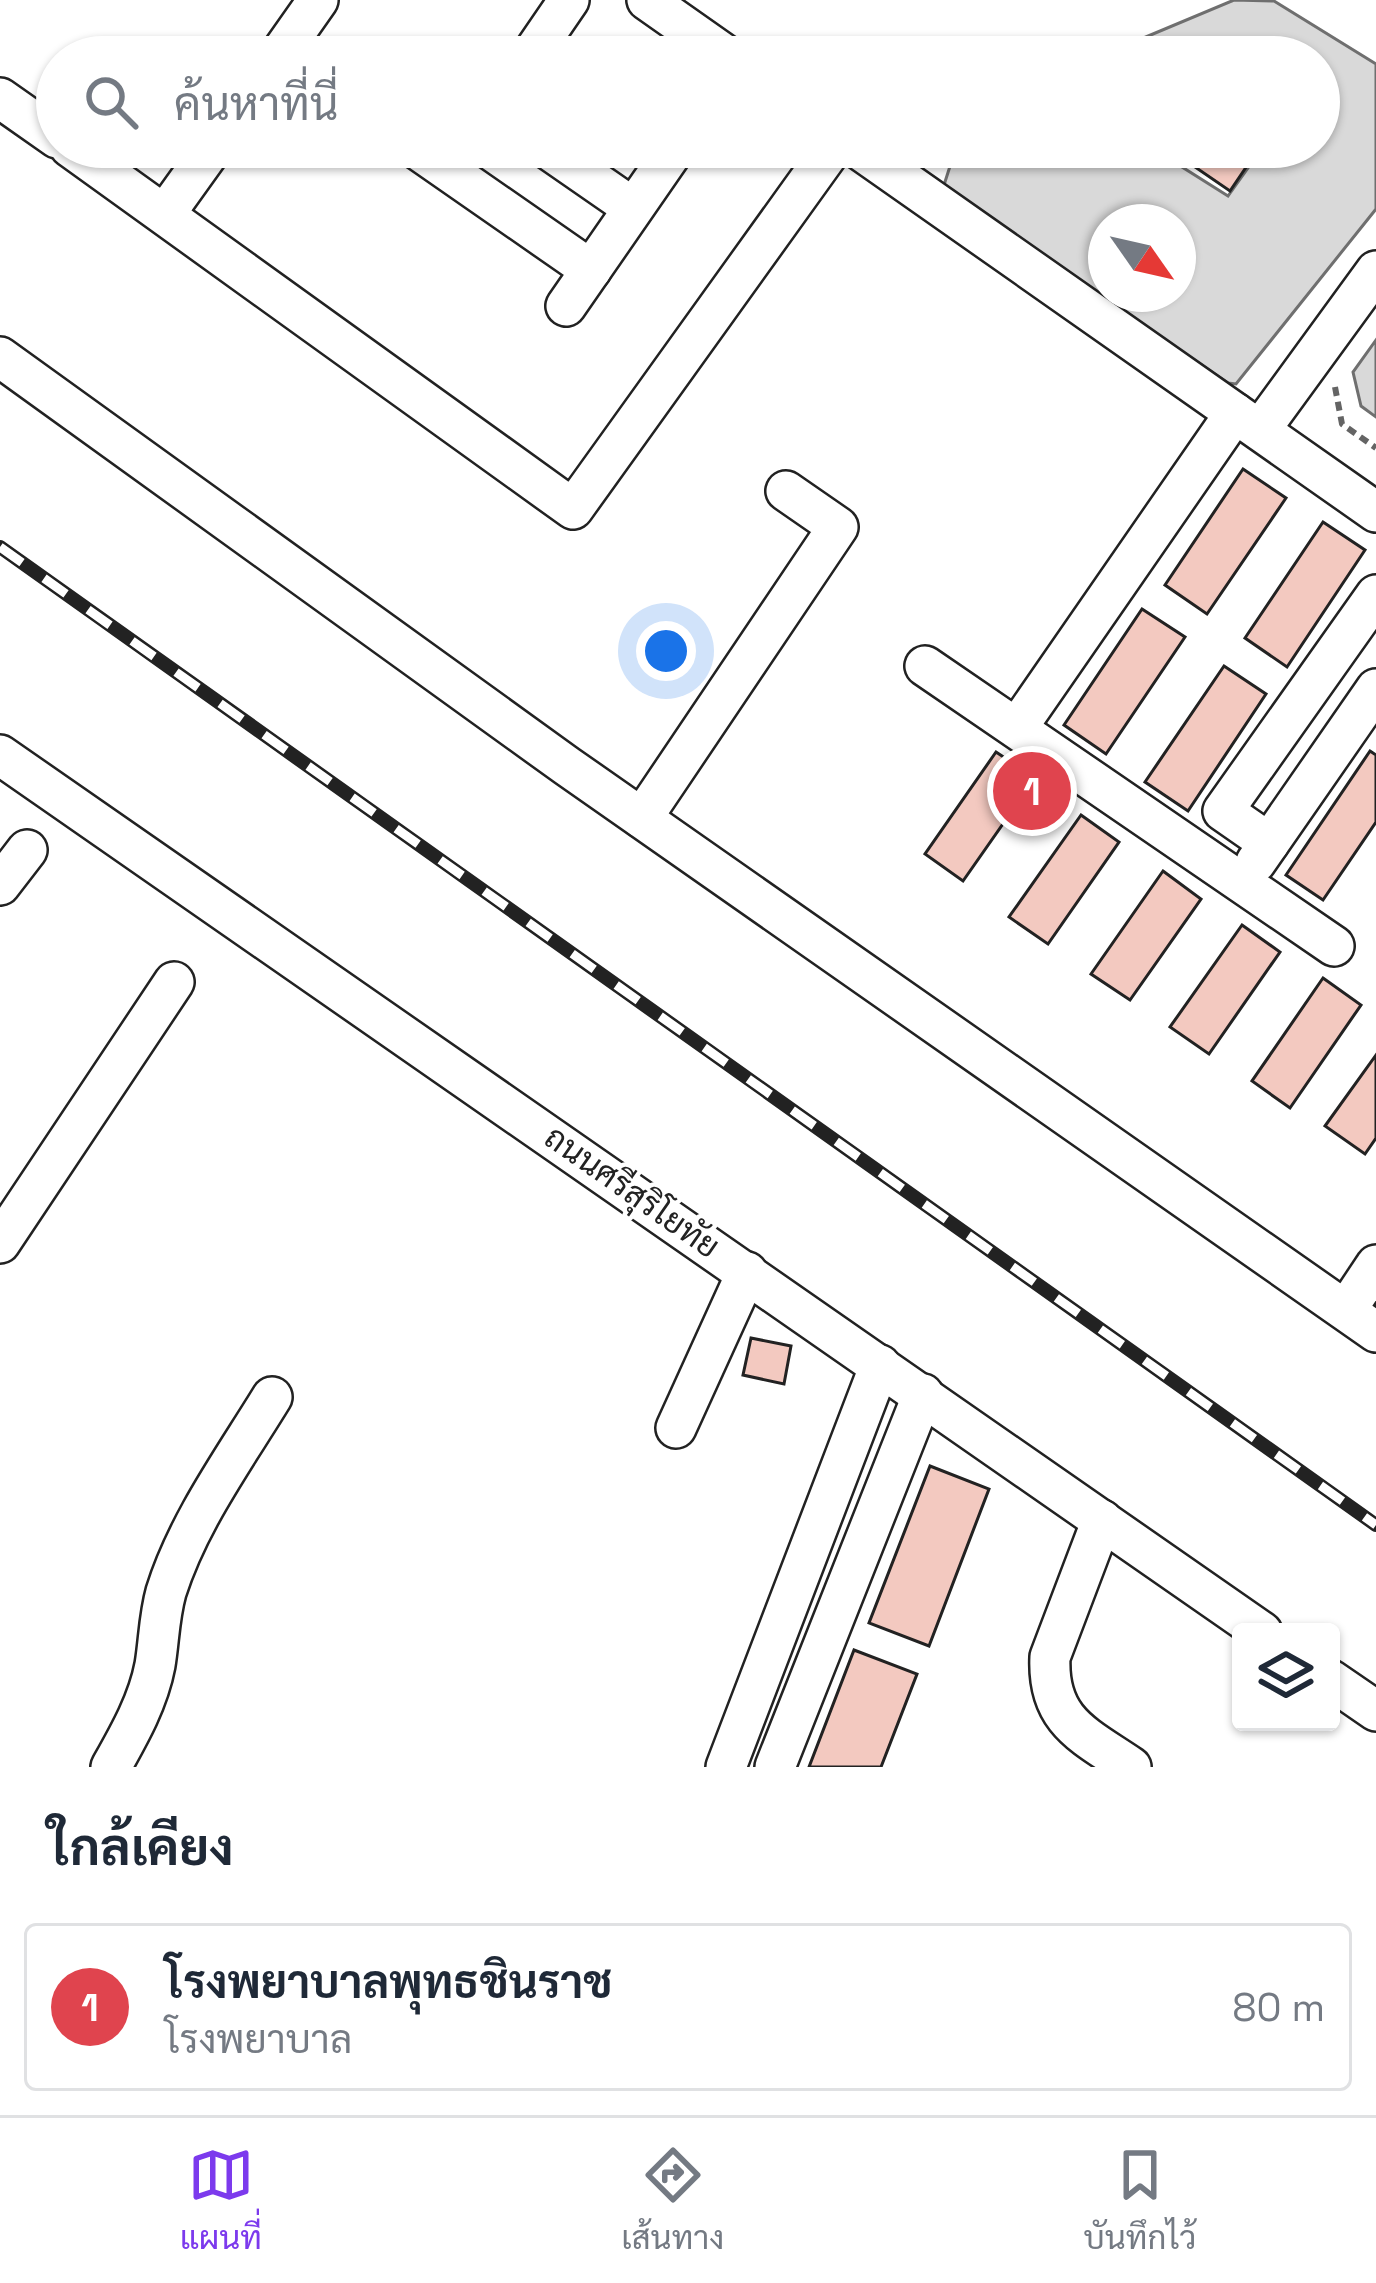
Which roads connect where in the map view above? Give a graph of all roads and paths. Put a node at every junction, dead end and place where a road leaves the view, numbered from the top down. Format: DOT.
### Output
graph roads {
  1 [pos="318,0"];
  2 [pos="569,0"];
  3 [pos="647,0"];
  4 [pos="293,36"];
  5 [pos="544,36"];
  6 [pos="698,36"];
  7 [pos="0,98"];
  8 [pos="36,123"];
  9 [pos="100,168"];
  10 [pos="198,168"];
  11 [pos="472,168"];
  12 [pos="575,168"];
  13 [pos="661,168"];
  14 [pos="818,168"];
  15 [pos="886,168"];
  16 [pos="633,208"];
  17 [pos="165,214"];
  18 [pos="591,270"];
  19 [pos="1376,271"];
  20 [pos="566,306"];
  21 [pos="0,357"];
  22 [pos="1333,372"];
  23 [pos="1247,422"];
  24 [pos="1376,448"];
  25 [pos="786,490"];
  26 [pos="1376,512"];
  27 [pos="1376,531"];
  28 [pos="1376,595"];
  29 [pos="925,666"];
  30 [pos="1376,689"];
  31 [pos="1017,728"];
  32 [pos="0,755"];
  33 [pos="642,818"];
  34 [pos="1269,843"];
  35 [pos="27,850"];
  36 [pos="1241,883"];
  37 [pos="0,885"];
  38 [pos="1334,946"];
  39 [pos="174,982"];
  40 [pos="3,1232"];
  41 [pos="1376,1265"];
  42 [pos="747,1272"];
  43 [pos="1361,1321"];
  44 [pos="880,1365"];
  45 [pos="923,1394"];
  46 [pos="272,1396"];
  47 [pos="676,1428"];
  48 [pos="841,1462"];
  49 [pos="887,1485"];
  50 [pos="1102,1520"];
  51 [pos="1249,1623"];
  52 [pos="778,1626"];
  53 [pos="824,1642"];
  54 [pos="1340,1686"];
  55 [pos="1376,1712"];
  56 [pos="111,1767"];
  57 [pos="726,1767"];
  58 [pos="775,1767"];
  59 [pos="1130,1767"];
  1 -- 4 [label="street"];
  2 -- 5 [label="street"];
  3 -- 6 [label="street"];
  7 -- 8 [label="street"];
  9 -- 17 [label="street"];
  10 -- 17 [label="street"];
  11 -- 18 [label="street"];
  12 -- 16 [label="street"];
  13 -- 16 [label="street"];
  14 -- 17 [label="street"];
  15 -- 23 [label="street"];
  16 -- 18 [label="street"];
  18 -- 20 [label="street"];
  19 -- 23 [label="street"];
  21 -- 33 [label="street"];
  22 -- 24 [label="path"];
  23 -- 26 [label="street"];
  23 -- 27 [label="street"];
  23 -- 31 [label="street"];
  25 -- 33 [label="street"];
  28 -- 34 [label="street"];
  29 -- 31 [label="street"];
  30 -- 34 [label="street"];
  31 -- 36 [label="street"];
  32 -- 42 [label="street, ถนนศรีสุริโยทัย"];
  33 -- 43 [label="street"];
  34 -- 36 [label="street"];
  35 -- 37 [label="street"];
  36 -- 38 [label="street"];
  39 -- 40 [label="street"];
  41 -- 43 [label="street"];
  42 -- 44 [label="street, ถนนศรีสุริโยทัย"];
  42 -- 47 [label="street"];
  44 -- 45 [label="street, ถนนศรีสุริโยทัย"];
  44 -- 48 [label="street"];
  45 -- 49 [label="street"];
  45 -- 50 [label="street, ถนนศรีสุริโยทัย"];
  46 -- 56 [label="street"];
  48 -- 49 [label="street"];
  48 -- 52 [label="street"];
  49 -- 53 [label="street"];
  50 -- 51 [label="street, ถนนศรีสุริโยทัย"];
  50 -- 59 [label="street"];
  52 -- 53 [label="street"];
  52 -- 57 [label="street"];
  53 -- 58 [label="street"];
  54 -- 55 [label="street"];
}
